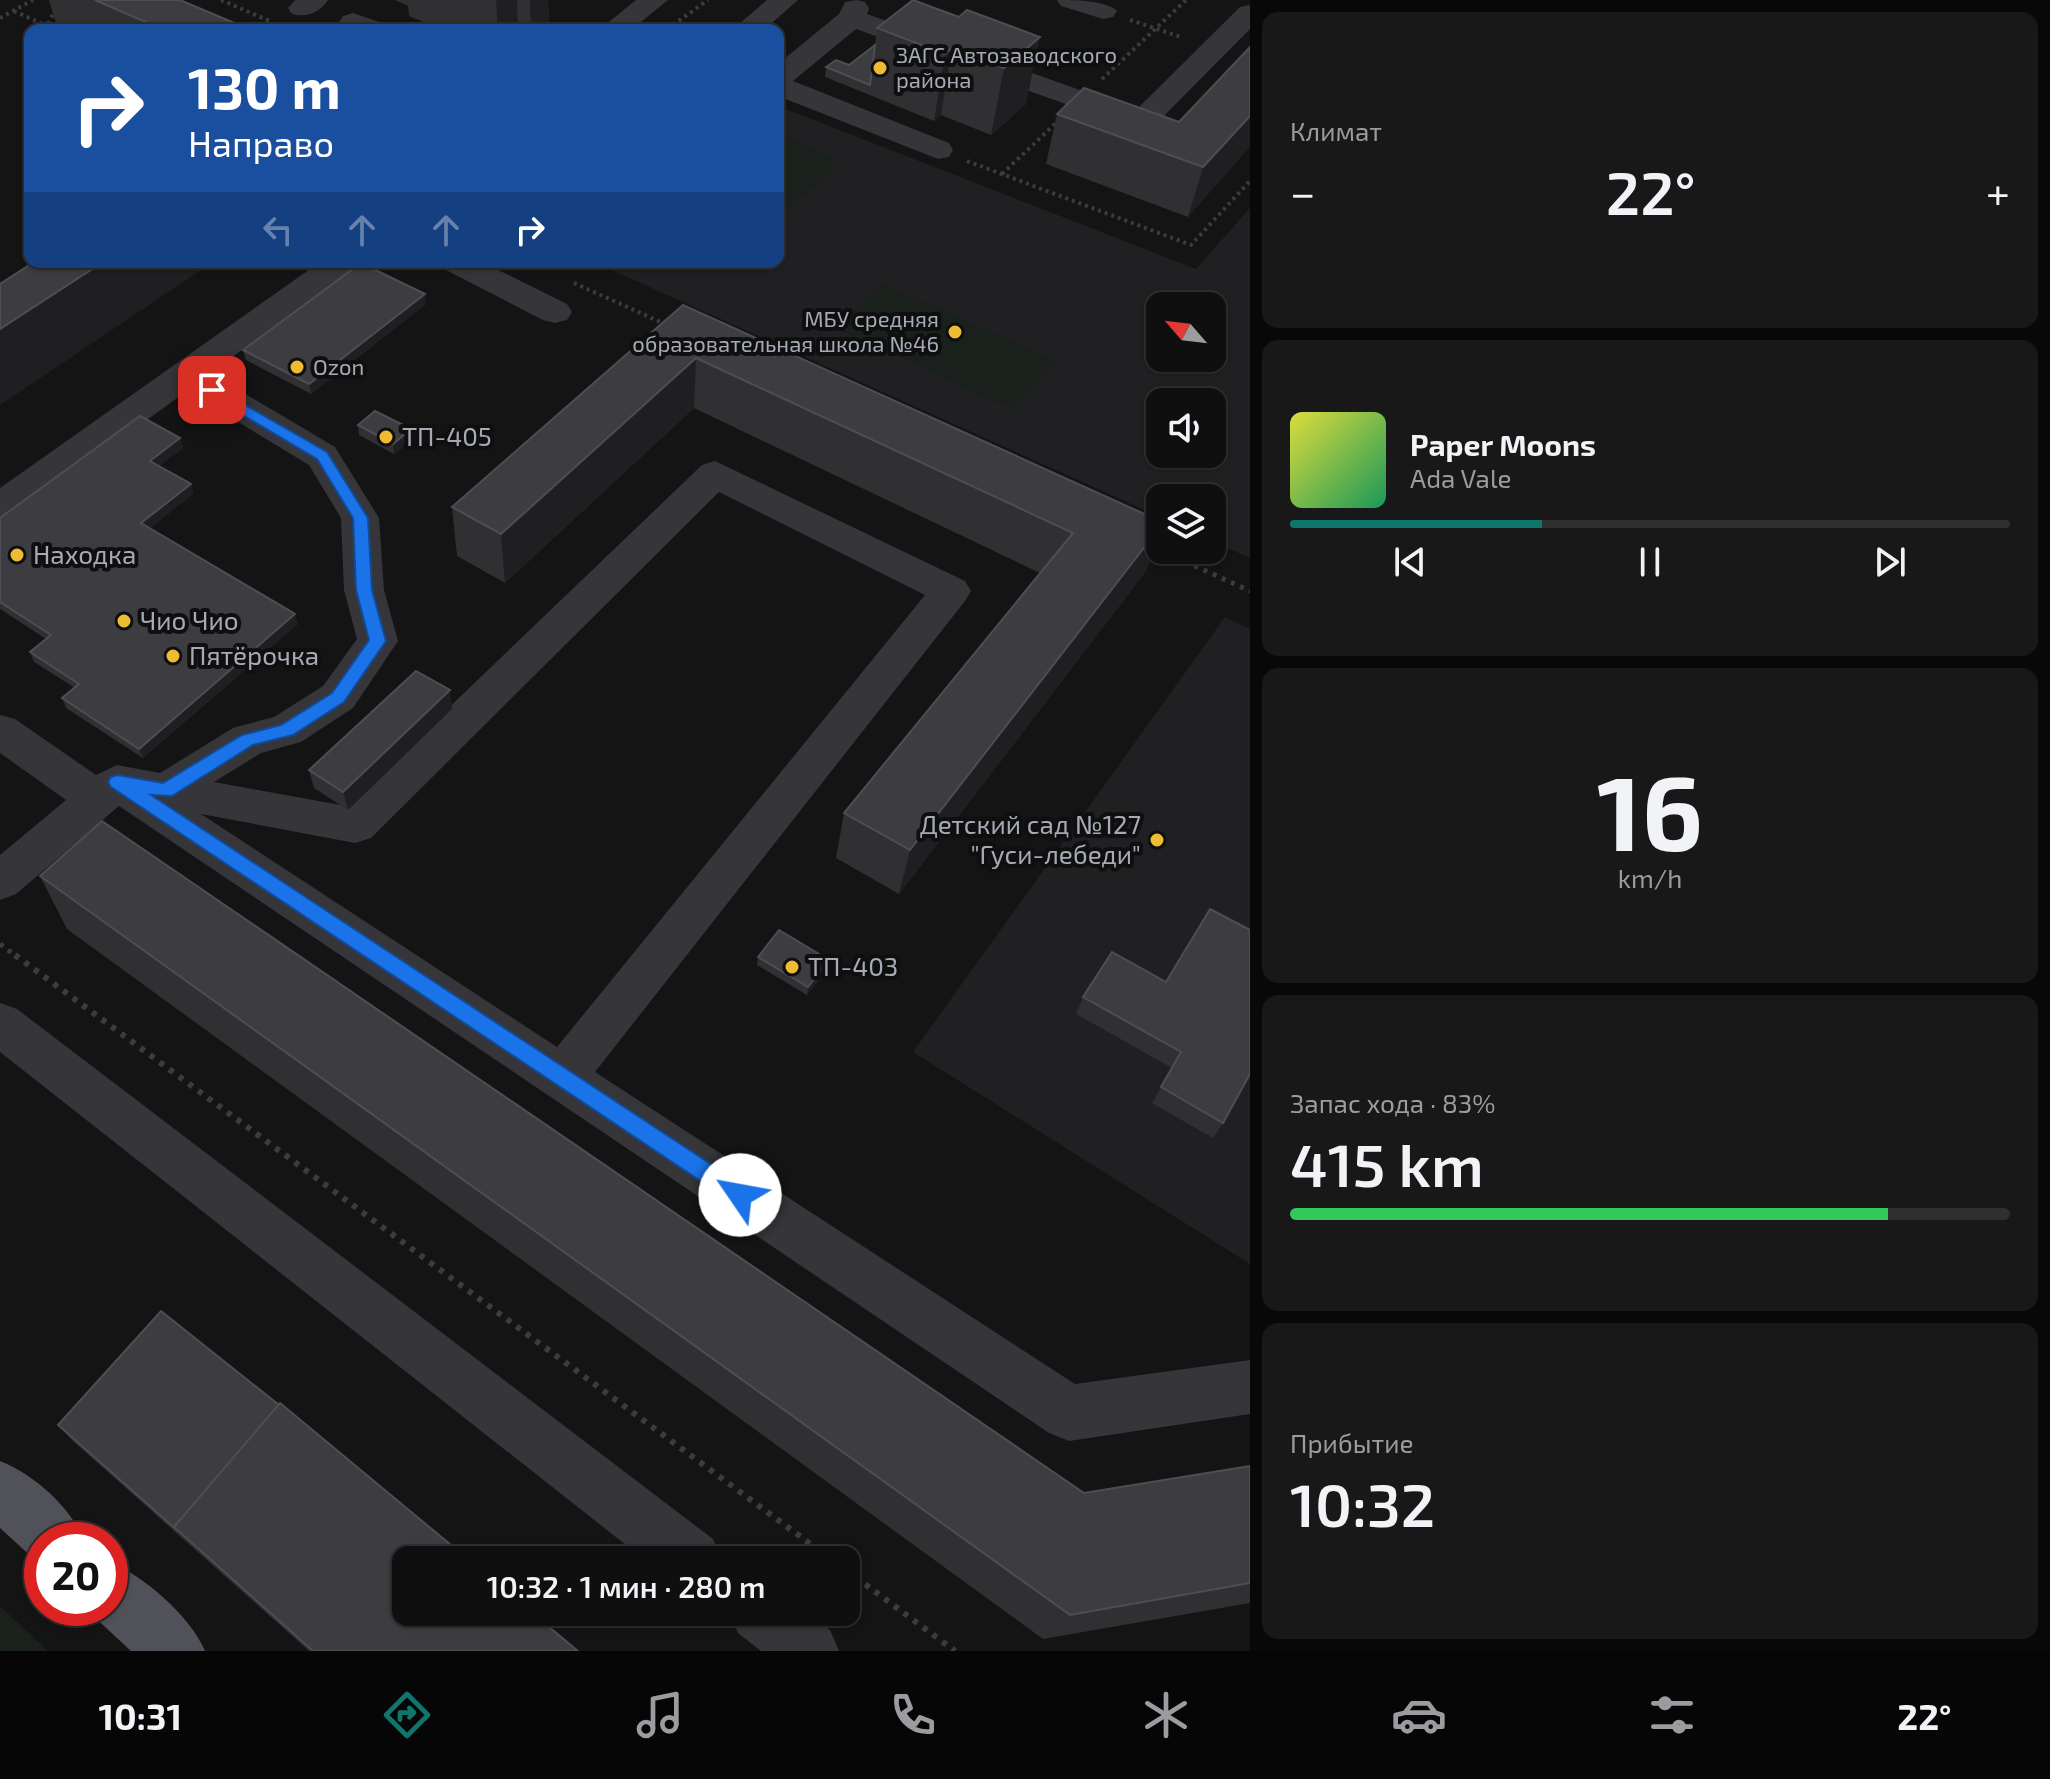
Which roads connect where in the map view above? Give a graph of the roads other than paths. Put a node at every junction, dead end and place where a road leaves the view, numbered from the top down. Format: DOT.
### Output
graph roads {
  1 [pos="654,0"];
  2 [pos="784,0"];
  3 [pos="1071,0"];
  4 [pos="851,7"];
  5 [pos="1103,11"];
  6 [pos="1250,13"];
  7 [pos="621,24"];
  8 [pos="754,24"];
  9 [pos="1229,46"];
  10 [pos="784,73"];
  11 [pos="784,88"];
  12 [pos="938,150"];
  13 [pos="334,268"];
  14 [pos="468,268"];
  15 [pos="555,312"];
  16 [pos="185,374"];
  17 [pos="0,507"];
  18 [pos="0,731"];
  19 [pos="108,791"];
  20 [pos="165,791"];
  21 [pos="0,881"];
  22 [pos="0,1024"];
  23 [pos="562,1077"];
  24 [pos="1250,1387"];
  25 [pos="0,1489"];
  26 [pos="36,1522"];
  27 [pos="674,1546"];
  28 [pos="128,1608"];
  29 [pos="777,1626"];
  30 [pos="175,1651"];
  31 [pos="809,1651"];
  1 -- 7 [label="street"];
  2 -- 8 [label="street"];
  3 -- 5 [label="street"];
  4 -- 9 [label="street"];
  4 -- 10 [label="street"];
  6 -- 9 [label="street"];
  11 -- 12 [label="street"];
  13 -- 16 [label="street"];
  14 -- 15 [label="street"];
  16 -- 17 [label="street"];
  16 -- 20 [label="street"];
  18 -- 19 [label="street"];
  19 -- 20 [label="street"];
  19 -- 21 [label="street"];
  19 -- 23 [label="street"];
  20 -- 23 [label="street"];
  22 -- 27 [label="street"];
  23 -- 24 [label="street"];
  25 -- 26 [label="main road"];
  28 -- 30 [label="main road"];
  29 -- 31 [label="street"];
}
